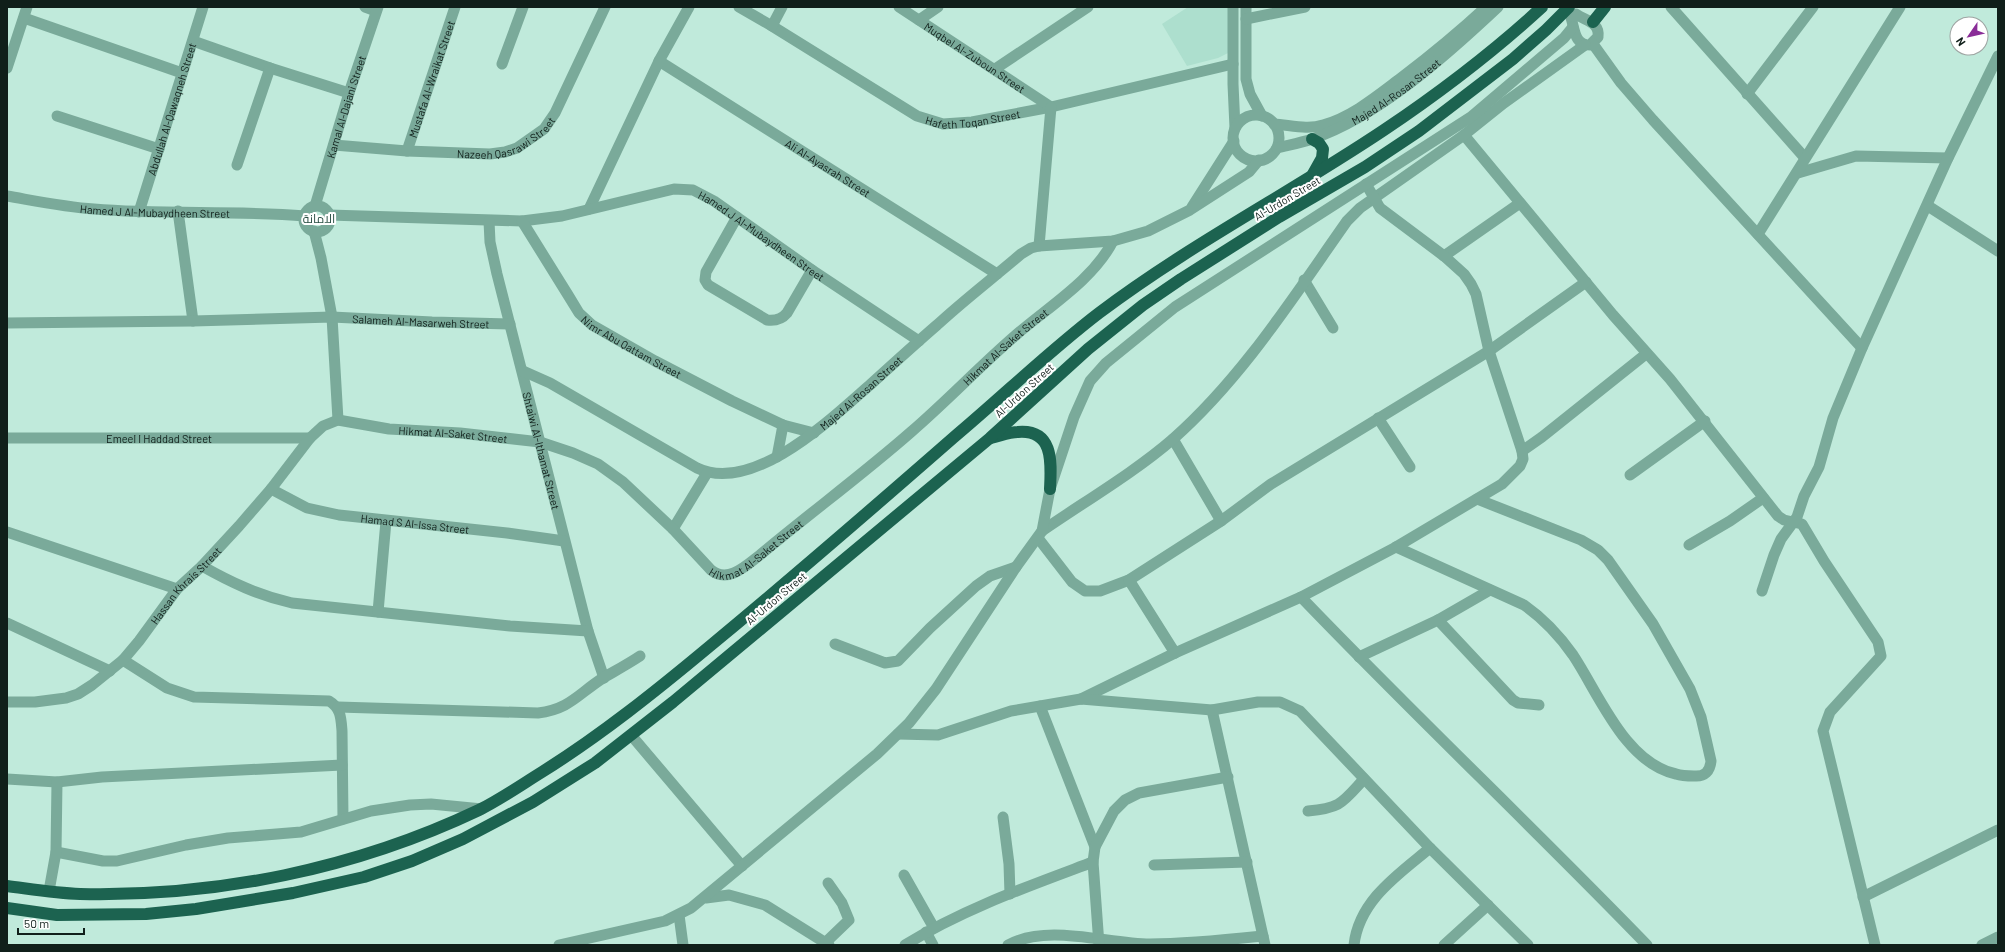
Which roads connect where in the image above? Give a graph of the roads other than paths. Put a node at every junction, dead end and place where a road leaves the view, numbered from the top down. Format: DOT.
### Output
graph roads {
  1 [pos="27,7"];
  2 [pos="203,7"];
  3 [pos="365,7"];
  4 [pos="455,7"];
  5 [pos="523,7"];
  6 [pos="605,7"];
  7 [pos="689,7"];
  8 [pos="739,7"];
  9 [pos="782,7"];
  10 [pos="899,7"];
  11 [pos="938,7"];
  12 [pos="1088,7"];
  13 [pos="1233,7"];
  14 [pos="1246,7"];
  15 [pos="1305,7"];
  16 [pos="1486,7"];
  17 [pos="1498,7"];
  18 [pos="1542,7"];
  19 [pos="1605,7"];
  20 [pos="1671,7"];
  21 [pos="1812,7"];
  22 [pos="1900,7"];
  23 [pos="377,9"];
  24 [pos="1572,12"];
  25 [pos="24,18"];
  26 [pos="919,20"];
  27 [pos="1246,20"];
  28 [pos="1593,22"];
  29 [pos="772,26"];
  30 [pos="1573,27"];
  31 [pos="193,41"];
  32 [pos="1589,44"];
  33 [pos="1998,56"];
  34 [pos="659,61"];
  35 [pos="502,64"];
  36 [pos="1233,64"];
  37 [pos="7,68"];
  38 [pos="270,68"];
  39 [pos="995,69"];
  40 [pos="182,73"];
  41 [pos="349,93"];
  42 [pos="1747,94"];
  43 [pos="1051,107"];
  44 [pos="57,116"];
  45 [pos="1262,116"];
  46 [pos="1274,124"];
  47 [pos="1236,128"];
  48 [pos="1464,135"];
  49 [pos="1312,139"];
  50 [pos="1234,141"];
  51 [pos="334,145"];
  52 [pos="1277,148"];
  53 [pos="159,149"];
  54 [pos="407,151"];
  55 [pos="1806,158"];
  56 [pos="1948,158"];
  57 [pos="1259,160"];
  58 [pos="237,165"];
  59 [pos="1798,173"];
  60 [pos="1313,175"];
  61 [pos="1366,184"];
  62 [pos="7,196"];
  63 [pos="1374,197"];
  64 [pos="1520,203"];
  65 [pos="315,206"];
  66 [pos="1928,206"];
  67 [pos="588,209"];
  68 [pos="1190,210"];
  69 [pos="178,211"];
  70 [pos="139,212"];
  71 [pos="329,214"];
  72 [pos="305,216"];
  73 [pos="737,217"];
  74 [pos="489,221"];
  75 [pos="522,221"];
  76 [pos="318,231"];
  77 [pos="1758,234"];
  78 [pos="1113,241"];
  79 [pos="1039,246"];
  80 [pos="1998,251"];
  81 [pos="1444,256"];
  82 [pos="812,270"];
  83 [pos="997,274"];
  84 [pos="1304,280"];
  85 [pos="1586,282"];
  86 [pos="332,317"];
  87 [pos="193,321"];
  88 [pos="7,323"];
  89 [pos="510,324"];
  90 [pos="1333,328"];
  91 [pos="919,341"];
  92 [pos="1862,348"];
  93 [pos="1489,351"];
  94 [pos="1646,354"];
  95 [pos="523,371"];
  96 [pos="1378,418"];
  97 [pos="338,420"];
  98 [pos="1705,421"];
  99 [pos="783,425"];
  100 [pos="814,433"];
  101 [pos="7,438"];
  102 [pos="310,438"];
  103 [pos="990,438"];
  104 [pos="1173,439"];
  105 [pos="540,442"];
  106 [pos="1522,451"];
  107 [pos="777,457"];
  108 [pos="1410,467"];
  109 [pos="707,473"];
  110 [pos="1630,476"];
  111 [pos="271,488"];
  112 [pos="1050,489"];
  113 [pos="1763,498"];
  114 [pos="1477,499"];
  115 [pos="386,521"];
  116 [pos="1221,521"];
  117 [pos="1792,522"];
  118 [pos="673,529"];
  119 [pos="7,532"];
  120 [pos="1040,535"];
  121 [pos="564,541"];
  122 [pos="1690,545"];
  123 [pos="1396,547"];
  124 [pos="202,566"];
  125 [pos="1016,567"];
  126 [pos="1129,580"];
  127 [pos="177,589"];
  128 [pos="1490,590"];
  129 [pos="1762,591"];
  130 [pos="1301,596"];
  131 [pos="378,612"];
  132 [pos="1438,620"];
  133 [pos="7,623"];
  134 [pos="588,631"];
  135 [pos="835,644"];
  136 [pos="1175,653"];
  137 [pos="640,656"];
  138 [pos="1359,657"];
  139 [pos="123,660"];
  140 [pos="110,671"];
  141 [pos="604,678"];
  142 [pos="1081,699"];
  143 [pos="7,702"];
  144 [pos="1539,705"];
  145 [pos="1040,706"];
  146 [pos="338,707"];
  147 [pos="1212,710"];
  148 [pos="898,734"];
  149 [pos="631,735"];
  150 [pos="342,765"];
  151 [pos="1228,778"];
  152 [pos="7,779"];
  153 [pos="1364,780"];
  154 [pos="57,782"];
  155 [pos="482,808"];
  156 [pos="1308,811"];
  157 [pos="1003,817"];
  158 [pos="343,819"];
  159 [pos="1998,830"];
  160 [pos="1095,847"];
  161 [pos="1430,848"];
  162 [pos="56,852"];
  163 [pos="1093,862"];
  164 [pos="1247,862"];
  165 [pos="1154,865"];
  166 [pos="742,866"];
  167 [pos="904,875"];
  168 [pos="828,883"];
  169 [pos="7,886"];
  170 [pos="49,891"];
  171 [pos="1010,894"];
  172 [pos="1863,897"];
  173 [pos="706,898"];
  174 [pos="1488,905"];
  175 [pos="7,908"];
  176 [pos="679,915"];
  177 [pos="930,930"];
  178 [pos="1998,938"];
  179 [pos="1264,940"];
  180 [pos="1099,941"];
  181 [pos="827,944"];
  182 [pos="559,945"];
  183 [pos="683,945"];
  184 [pos="905,945"];
  185 [pos="933,945"];
  186 [pos="1008,945"];
  187 [pos="1354,945"];
  188 [pos="1444,945"];
  189 [pos="1528,945"];
  190 [pos="1647,945"];
  191 [pos="1874,945"];
  192 [pos="1982,945"];
  1 -- 25 [label="street"];
  2 -- 31 [label="street, Abdullah Al-Qawaqneh Street"];
  3 -- 23 [label="street"];
  4 -- 54 [label="street, Mustafa Al-Wraikat Street"];
  5 -- 35 [label="street"];
  6 -- 54 [label="street, Nazeeh Qasrawi Street"];
  7 -- 34 [label="street"];
  8 -- 29 [label="street, Hafeth Toqan Street"];
  9 -- 29 [label="street"];
  10 -- 26 [label="street, Muqbel Al-Zuboun Street"];
  11 -- 26 [label="street"];
  12 -- 39 [label="street"];
  13 -- 36 [label="street"];
  14 -- 27 [label="street"];
  15 -- 27 [label="street"];
  16 -- 46 [label="street, Majed Al-Rosan Street"];
  17 -- 49 [label="street, Majed Al-Rosan Street"];
  18 -- 60 [label="highway, Al-Urdon Street"];
  19 -- 28 [label="highway"];
  20 -- 42 [label="street"];
  21 -- 42 [label="street"];
  22 -- 55 [label="street"];
  23 -- 41 [label="street, Kamal Al-Dajani Street"];
  24 -- 28 [label="street"];
  24 -- 30 [label="street"];
  24 -- 103 [label="highway, Al-Urdon Street"];
  25 -- 37 [label="street"];
  25 -- 40 [label="street"];
  26 -- 39 [label="street, Muqbel Al-Zuboun Street"];
  27 -- 45 [label="street"];
  28 -- 32 [label="street"];
  29 -- 43 [label="street, Hafeth Toqan Street"];
  30 -- 32 [label="street"];
  30 -- 61 [label="street"];
  31 -- 38 [label="street"];
  31 -- 40 [label="street, Abdullah Al-Qawaqneh Street"];
  32 -- 48 [label="street"];
  32 -- 77 [label="street"];
  33 -- 56 [label="street"];
  34 -- 67 [label="street"];
  34 -- 83 [label="street, Ali Al-Ayasrah Street"];
  36 -- 43 [label="street, Hafeth Toqan Street"];
  36 -- 47 [label="street"];
  38 -- 41 [label="street"];
  38 -- 58 [label="street"];
  39 -- 43 [label="street, Muqbel Al-Zuboun Street"];
  40 -- 53 [label="street, Abdullah Al-Qawaqneh Street"];
  41 -- 51 [label="street, Kamal Al-Dajani Street"];
  42 -- 55 [label="street"];
  43 -- 79 [label="street"];
  44 -- 53 [label="street"];
  45 -- 46 [label="street"];
  45 -- 47 [label="street"];
  46 -- 52 [label="street"];
  47 -- 50 [label="street"];
  48 -- 63 [label="street"];
  48 -- 64 [label="street"];
  49 -- 52 [label="street, Majed Al-Rosan Street"];
  49 -- 60 [label="highway"];
  50 -- 57 [label="street"];
  50 -- 68 [label="street"];
  51 -- 54 [label="street, Nazeeh Qasrawi Street"];
  51 -- 65 [label="street, Kamal Al-Dajani Street"];
  52 -- 57 [label="street"];
  53 -- 70 [label="street, Abdullah Al-Qawaqneh Street"];
  55 -- 59 [label="street"];
  56 -- 59 [label="street"];
  56 -- 66 [label="street"];
  57 -- 68 [label="street, Majed Al-Rosan Street"];
  59 -- 77 [label="street"];
  60 -- 155 [label="highway, Al-Urdon Street"];
  61 -- 63 [label="street"];
  61 -- 112 [label="street"];
  62 -- 70 [label="street, Hamed J Al-Mubaydheen Street"];
  63 -- 81 [label="street"];
  63 -- 84 [label="street"];
  64 -- 81 [label="street"];
  64 -- 85 [label="street"];
  65 -- 71 [label="street"];
  65 -- 72 [label="street"];
  66 -- 80 [label="street"];
  66 -- 92 [label="street"];
  67 -- 73 [label="street, Hamed J Al-Mubaydheen Street"];
  67 -- 75 [label="street, Hamed J Al-Mubaydheen Street"];
  68 -- 78 [label="street, Majed Al-Rosan Street"];
  69 -- 70 [label="street, Hamed J Al-Mubaydheen Street"];
  69 -- 72 [label="street, Hamed J Al-Mubaydheen Street"];
  69 -- 87 [label="street"];
  71 -- 74 [label="street, Hamed J Al-Mubaydheen Street"];
  71 -- 76 [label="street"];
  72 -- 76 [label="street"];
  73 -- 82 [label="street, Hamed J Al-Mubaydheen Street"];
  73 -- 82 [label="street"];
  74 -- 75 [label="street, Hamed J Al-Mubaydheen Street"];
  74 -- 89 [label="street, Shtaiwi Al-Ithamat Street"];
  75 -- 99 [label="street, Nimr Abu Qattam Street"];
  76 -- 86 [label="street"];
  77 -- 92 [label="street"];
  78 -- 79 [label="street, Majed Al-Rosan Street"];
  78 -- 118 [label="street, Hikmat Al-Saket Street"];
  79 -- 83 [label="street, Majed Al-Rosan Street"];
  81 -- 93 [label="street"];
  82 -- 91 [label="street, Hamed J Al-Mubaydheen Street"];
  83 -- 91 [label="street, Majed Al-Rosan Street"];
  84 -- 90 [label="street"];
  84 -- 104 [label="street"];
  85 -- 93 [label="street"];
  85 -- 94 [label="street"];
  86 -- 87 [label="street, Salameh Al-Masarweh Street"];
  86 -- 89 [label="street, Salameh Al-Masarweh Street"];
  86 -- 97 [label="street"];
  87 -- 88 [label="street, Salameh Al-Masarweh Street"];
  89 -- 95 [label="street, Shtaiwi Al-Ithamat Street"];
  91 -- 100 [label="street, Majed Al-Rosan Street"];
  92 -- 117 [label="street"];
  93 -- 96 [label="street"];
  93 -- 106 [label="street"];
  94 -- 98 [label="street"];
  94 -- 106 [label="street"];
  95 -- 105 [label="street, Shtaiwi Al-Ithamat Street"];
  95 -- 109 [label="street, Majed Al-Rosan Street"];
  96 -- 108 [label="street"];
  96 -- 116 [label="street"];
  97 -- 102 [label="street, Hassan Khrais Street"];
  97 -- 105 [label="street, Hikmat Al-Saket Street"];
  98 -- 110 [label="street"];
  98 -- 113 [label="street"];
  99 -- 100 [label="street, Nimr Abu Qattam Street"];
  99 -- 107 [label="street"];
  100 -- 107 [label="street, Majed Al-Rosan Street"];
  101 -- 102 [label="street, Emeel I Haddad Street"];
  102 -- 111 [label="street, Hassan Khrais Street"];
  103 -- 112 [label="highway"];
  103 -- 149 [label="highway, Al-Urdon Street"];
  104 -- 116 [label="street"];
  104 -- 120 [label="street"];
  105 -- 118 [label="street, Hikmat Al-Saket Street"];
  105 -- 121 [label="street, Shtaiwi Al-Ithamat Street"];
  106 -- 114 [label="street"];
  107 -- 109 [label="street, Majed Al-Rosan Street"];
  109 -- 118 [label="street"];
  111 -- 115 [label="street, Hamad S Al-Issa Street"];
  111 -- 124 [label="street, Hassan Khrais Street"];
  112 -- 120 [label="street"];
  113 -- 117 [label="street"];
  113 -- 122 [label="street"];
  114 -- 123 [label="street"];
  114 -- 128 [label="street"];
  115 -- 121 [label="street, Hamad S Al-Issa Street"];
  115 -- 131 [label="street"];
  116 -- 126 [label="street"];
  117 -- 129 [label="street"];
  117 -- 172 [label="street"];
  119 -- 127 [label="street"];
  120 -- 125 [label="street"];
  120 -- 126 [label="street"];
  121 -- 134 [label="street, Shtaiwi Al-Ithamat Street"];
  123 -- 128 [label="street"];
  123 -- 130 [label="street"];
  124 -- 127 [label="street, Hassan Khrais Street"];
  124 -- 131 [label="street"];
  125 -- 135 [label="street"];
  125 -- 148 [label="street"];
  126 -- 136 [label="street"];
  127 -- 139 [label="street, Hassan Khrais Street"];
  128 -- 132 [label="street"];
  130 -- 136 [label="street"];
  130 -- 138 [label="street"];
  131 -- 134 [label="street"];
  132 -- 138 [label="street"];
  132 -- 144 [label="street"];
  133 -- 140 [label="street"];
  134 -- 141 [label="street, Shtaiwi Al-Ithamat Street"];
  136 -- 142 [label="street"];
  137 -- 141 [label="street"];
  138 -- 190 [label="street"];
  139 -- 140 [label="street, Hassan Khrais Street"];
  139 -- 146 [label="street"];
  140 -- 143 [label="street, Hassan Khrais Street"];
  141 -- 146 [label="street"];
  142 -- 145 [label="street"];
  142 -- 147 [label="street"];
  145 -- 148 [label="street"];
  145 -- 160 [label="street"];
  146 -- 150 [label="street"];
  147 -- 151 [label="street"];
  147 -- 153 [label="street"];
  148 -- 166 [label="street"];
  149 -- 166 [label="street"];
  149 -- 175 [label="highway, Al-Urdon Street"];
  150 -- 154 [label="street"];
  150 -- 158 [label="street"];
  151 -- 160 [label="street"];
  151 -- 164 [label="street"];
  152 -- 154 [label="street"];
  153 -- 156 [label="street"];
  153 -- 161 [label="street"];
  154 -- 162 [label="street"];
  155 -- 158 [label="street"];
  155 -- 170 [label="highway, Al-Urdon Street"];
  157 -- 171 [label="street"];
  158 -- 162 [label="street"];
  159 -- 172 [label="street"];
  160 -- 163 [label="street"];
  161 -- 174 [label="street"];
  161 -- 187 [label="street"];
  162 -- 170 [label="street"];
  163 -- 171 [label="street"];
  163 -- 180 [label="street"];
  164 -- 165 [label="street"];
  164 -- 179 [label="street"];
  166 -- 173 [label="street"];
  167 -- 177 [label="street"];
  168 -- 181 [label="street"];
  169 -- 170 [label="highway, Al-Urdon Street"];
  171 -- 177 [label="street"];
  172 -- 191 [label="street"];
  173 -- 176 [label="street"];
  173 -- 181 [label="street"];
  174 -- 188 [label="street"];
  174 -- 189 [label="street"];
  176 -- 182 [label="street"];
  176 -- 183 [label="street"];
  177 -- 184 [label="street"];
  177 -- 185 [label="street"];
  178 -- 192 [label="street"];
  179 -- 180 [label="street"];
  180 -- 186 [label="street"];
}
